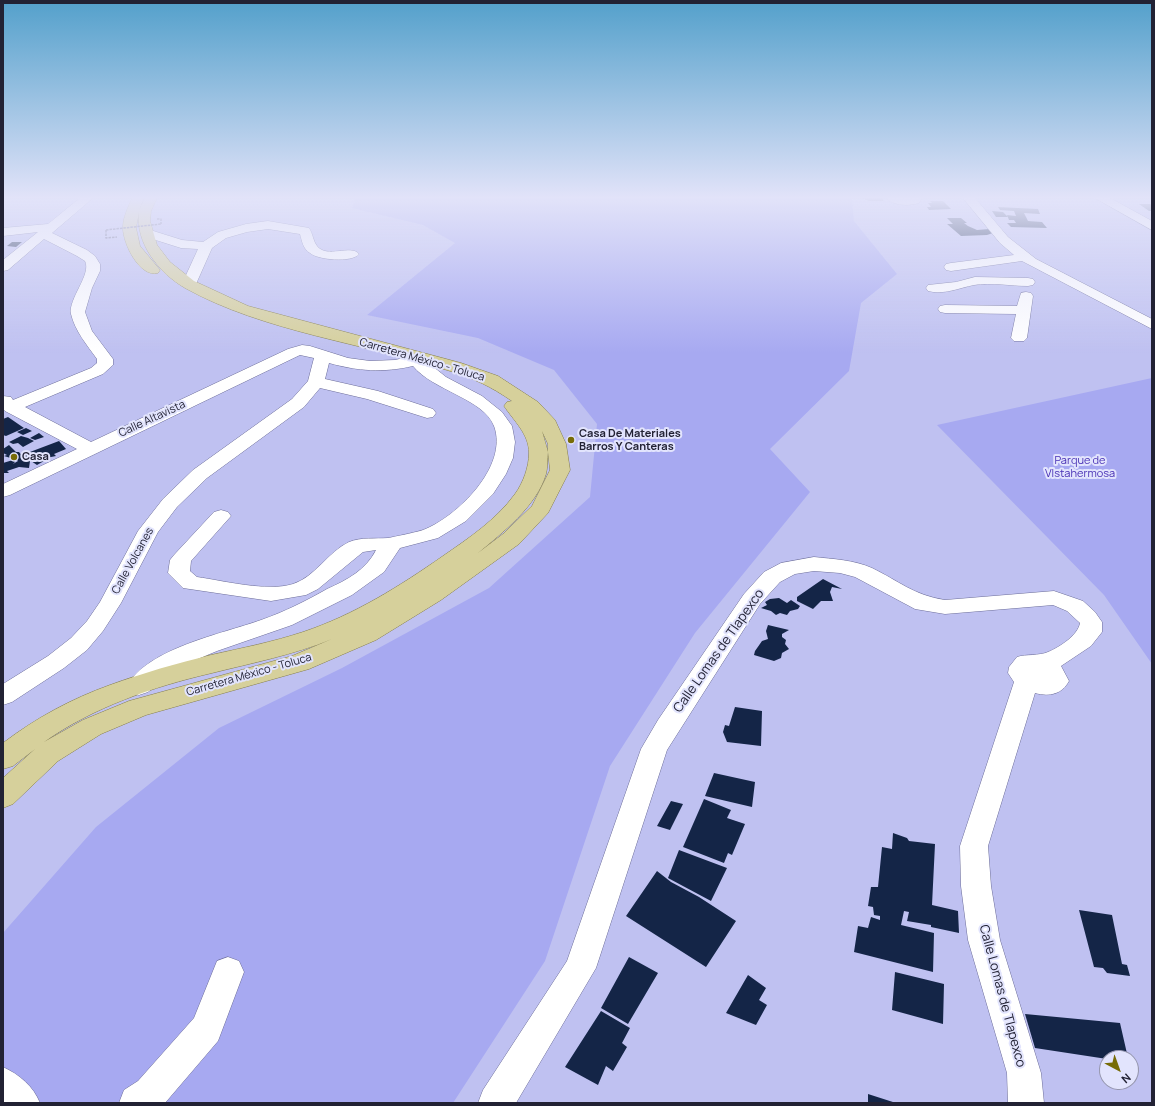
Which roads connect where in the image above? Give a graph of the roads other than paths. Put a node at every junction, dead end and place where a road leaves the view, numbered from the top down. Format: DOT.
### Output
graph roads {
  1 [pos="24,250"];
  2 [pos="77,250"];
  3 [pos="136,250"];
  4 [pos="153,250"];
  5 [pos="204,250"];
  6 [pos="314,250"];
  7 [pos="1016,250"];
  8 [pos="352,254"];
  9 [pos="1028,260"];
  10 [pos="3,267"];
  11 [pos="951,267"];
  12 [pos="1028,282"];
  13 [pos="189,284"];
  14 [pos="933,288"];
  15 [pos="945,309"];
  16 [pos="1024,310"];
  17 [pos="1152,325"];
  18 [pos="1019,338"];
  19 [pos="323,356"];
  20 [pos="414,363"];
  21 [pos="316,382"];
  22 [pos="7,403"];
  23 [pos="426,413"];
  24 [pos="90,448"];
  25 [pos="3,491"];
  26 [pos="221,516"];
  27 [pos="393,544"];
  28 [pos="139,686"];
  29 [pos="3,696"];
  30 [pos="3,758"];
  31 [pos="3,796"];
  32 [pos="228,972"];
  33 [pos="3,1085"];
  34 [pos="22,1103"];
  35 [pos="137,1103"];
  36 [pos="496,1103"];
  37 [pos="1026,1103"];
  1 -- 10 [label="street"];
  2 -- 22 [label="street"];
  3 -- 20 [label="main road, Carretera México - Toluca"];
  4 -- 13 [label="main road, Carretera México - Toluca"];
  5 -- 13 [label="street"];
  6 -- 8 [label="street"];
  7 -- 9 [label="street"];
  9 -- 11 [label="street"];
  9 -- 12 [label="street"];
  9 -- 17 [label="street"];
  12 -- 14 [label="street"];
  12 -- 16 [label="street"];
  13 -- 31 [label="main road, Carretera México - Toluca"];
  15 -- 16 [label="street"];
  16 -- 18 [label="street"];
  19 -- 20 [label="street"];
  19 -- 21 [label="street, Calle Volcanes"];
  19 -- 24 [label="street, Calle Altavista"];
  20 -- 27 [label="street"];
  20 -- 28 [label="main road, Carretera México - Toluca"];
  21 -- 23 [label="street"];
  21 -- 29 [label="street, Calle Volcanes"];
  22 -- 24 [label="street"];
  24 -- 25 [label="street, Calle Altavista"];
  26 -- 27 [label="street"];
  27 -- 28 [label="street"];
  28 -- 30 [label="main road, Carretera México - Toluca"];
  32 -- 35 [label="street"];
  33 -- 34 [label="street"];
  36 -- 37 [label="street, Calle Lomas de Tlapexco"];
}
